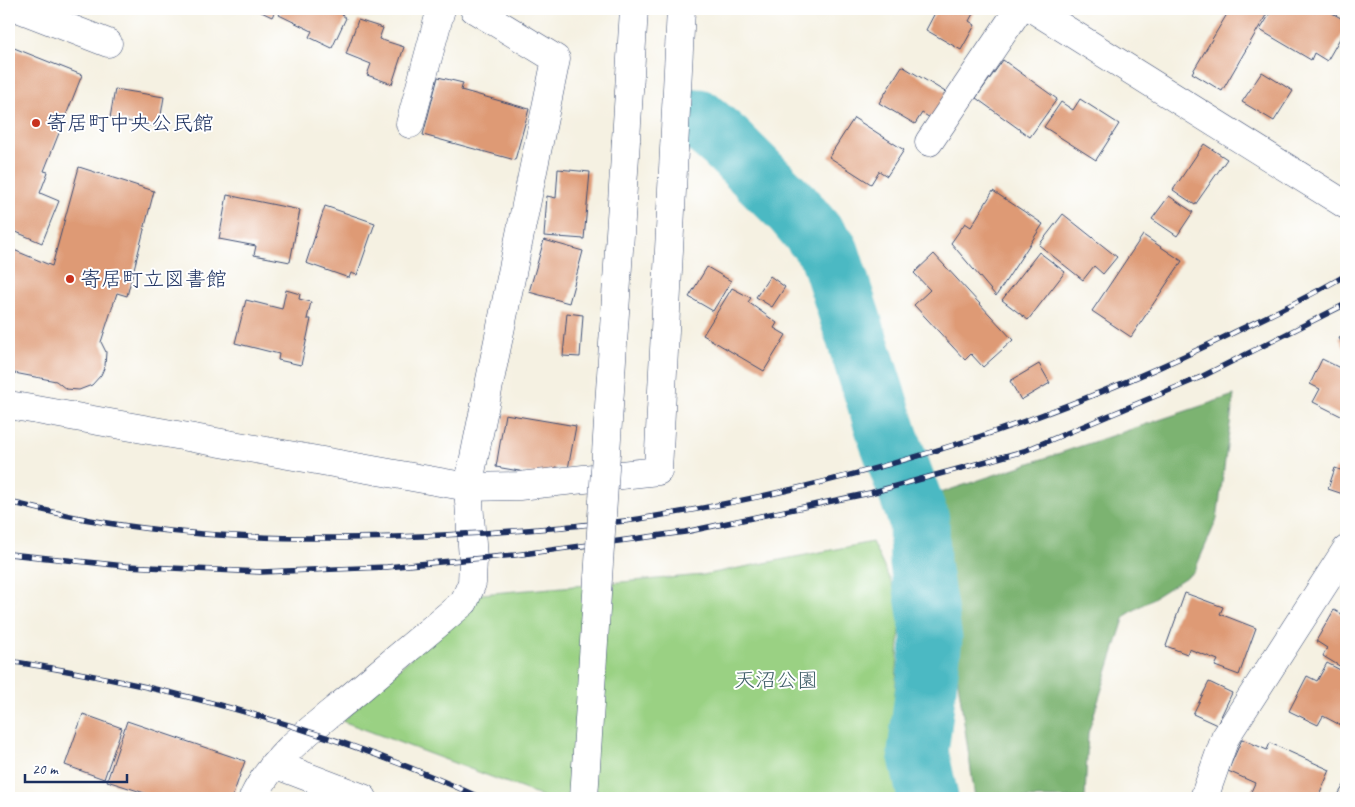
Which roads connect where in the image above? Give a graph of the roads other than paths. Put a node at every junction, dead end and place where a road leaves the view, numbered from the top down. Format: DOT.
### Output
graph roads {
  1 [pos="20,9"];
  2 [pos="441,9"];
  3 [pos="474,9"];
  4 [pos="634,9"];
  5 [pos="681,9"];
  6 [pos="1019,9"];
  7 [pos="1034,9"];
  8 [pos="108,43"];
  9 [pos="410,124"];
  10 [pos="929,142"];
  11 [pos="1346,204"];
  12 [pos="9,405"];
  13 [pos="468,487"];
  14 [pos="1346,550"];
  15 [pos="274,764"];
  16 [pos="253,798"];
  17 [pos="363,798"];
  18 [pos="584,798"];
  19 [pos="1204,798"];
  1 -- 8 [label="street"];
  2 -- 9 [label="street"];
  3 -- 13 [label="street"];
  4 -- 18 [label="street, bridge"];
  5 -- 13 [label="street"];
  6 -- 10 [label="street"];
  7 -- 11 [label="street"];
  12 -- 13 [label="street"];
  13 -- 15 [label="street"];
  14 -- 19 [label="street"];
  15 -- 16 [label="street"];
  15 -- 17 [label="street"];
}
